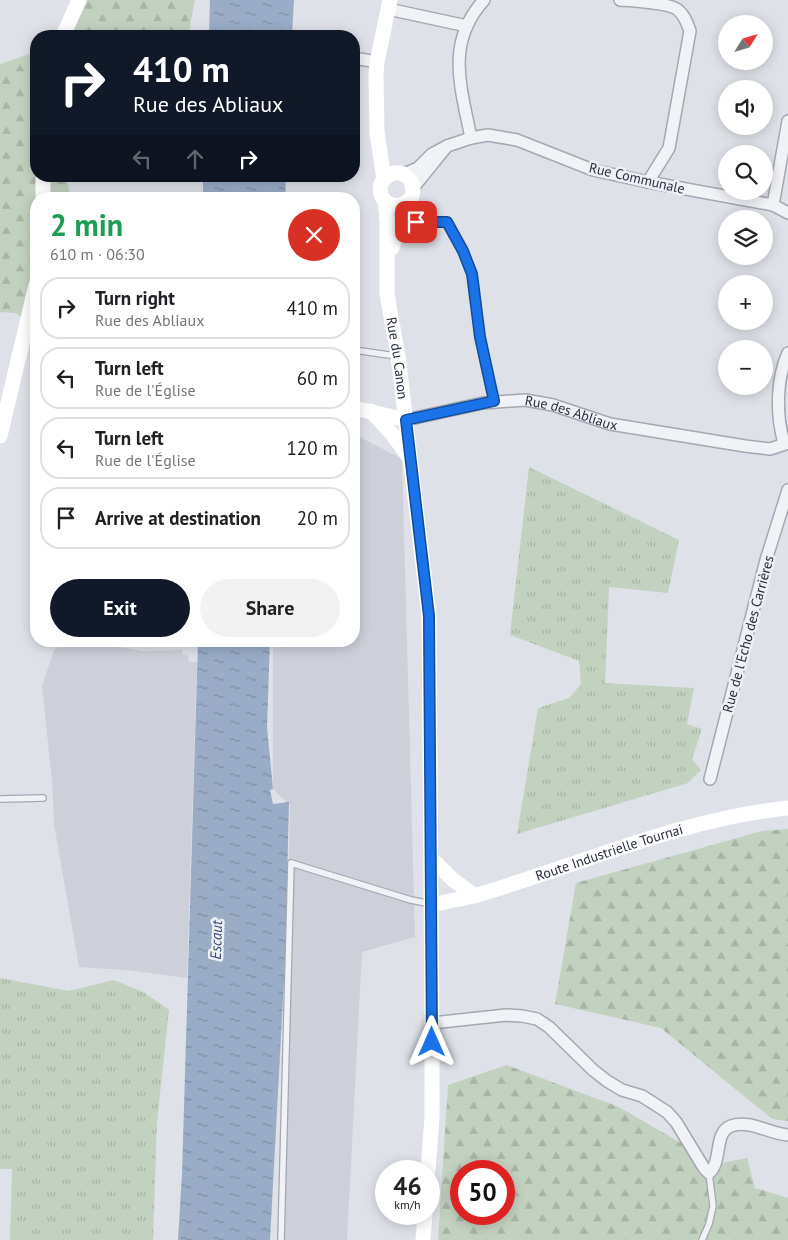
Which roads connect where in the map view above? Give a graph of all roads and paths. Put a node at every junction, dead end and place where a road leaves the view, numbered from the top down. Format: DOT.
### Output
graph roads {
  1 [pos="79,0"];
  2 [pos="484,0"];
  3 [pos="620,0"];
  4 [pos="389,5"];
  5 [pos="467,26"];
  6 [pos="66,30"];
  7 [pos="360,59"];
  8 [pos="377,62"];
  9 [pos="788,121"];
  10 [pos="471,138"];
  11 [pos="447,146"];
  12 [pos="395,175"];
  13 [pos="648,182"];
  14 [pos="412,194"];
  15 [pos="385,201"];
  16 [pos="773,205"];
  17 [pos="788,213"];
  18 [pos="401,221"];
  19 [pos="388,262"];
  20 [pos="30,339"];
  21 [pos="360,351"];
  22 [pos="788,353"];
  23 [pos="398,356"];
  24 [pos="494,401"];
  25 [pos="360,409"];
  26 [pos="371,411"];
  27 [pos="406,420"];
  28 [pos="0,436"];
  29 [pos="786,443"];
  30 [pos="412,461"];
  31 [pos="788,490"];
  32 [pos="710,779"];
  33 [pos="43,798"];
  34 [pos="0,799"];
  35 [pos="788,808"];
  36 [pos="432,859"];
  37 [pos="475,896"];
  38 [pos="432,905"];
  39 [pos="432,1023"];
  40 [pos="788,1135"];
  41 [pos="429,1160"];
  42 [pos="710,1173"];
  43 [pos="424,1225"];
  44 [pos="281,1240"];
  45 [pos="423,1240"];
  46 [pos="702,1240"];
  1 -- 6 [label="main road"];
  2 -- 5 [label="street"];
  3 -- 13 [label="street"];
  4 -- 5 [label="street"];
  4 -- 8 [label="main road"];
  5 -- 10 [label="street"];
  7 -- 8 [label="street"];
  8 -- 12 [label="main road"];
  9 -- 16 [label="street"];
  10 -- 11 [label="street, Rue Communale"];
  10 -- 13 [label="street, Rue Communale"];
  11 -- 12 [label="street, Rue Communale"];
  11 -- 14 [label="street"];
  12 -- 14 [label="main road"];
  12 -- 15 [label="main road"];
  13 -- 16 [label="street, Rue Communale"];
  14 -- 15 [label="main road"];
  14 -- 18 [label="main road"];
  15 -- 19 [label="main road"];
  16 -- 17 [label="street, Rue Communale"];
  18 -- 19 [label="main road"];
  18 -- 24 [label="lane"];
  19 -- 23 [label="main road, Rue du Canon"];
  20 -- 28 [label="main road"];
  21 -- 23 [label="lane"];
  22 -- 29 [label="street"];
  23 -- 27 [label="main road, Rue du Canon"];
  24 -- 27 [label="street, Rue des Abliaux"];
  24 -- 29 [label="street, Rue des Abliaux"];
  25 -- 26 [label="main road, Rue des Abliaux"];
  26 -- 27 [label="main road, Rue des Abliaux"];
  26 -- 30 [label="main road"];
  27 -- 30 [label="main road, Rue du Canon"];
  30 -- 36 [label="main road, Rue du Canon"];
  31 -- 32 [label="street, Rue de l'Echo des Carrières"];
  33 -- 34 [label="lane"];
  35 -- 37 [label="main road, Route Industrielle Tournai"];
  36 -- 37 [label="main road"];
  36 -- 38 [label="main road, Rue du Canon"];
  37 -- 38 [label="main road, Route Industrielle Tournai"];
  38 -- 39 [label="main road, Rue du Canon"];
  38 -- 44 [label="lane"];
  39 -- 41 [label="main road, Rue du Canon"];
  39 -- 42 [label="street"];
  40 -- 42 [label="street"];
  42 -- 46 [label="lane"];
  43 -- 45 [label="main road"];
}
